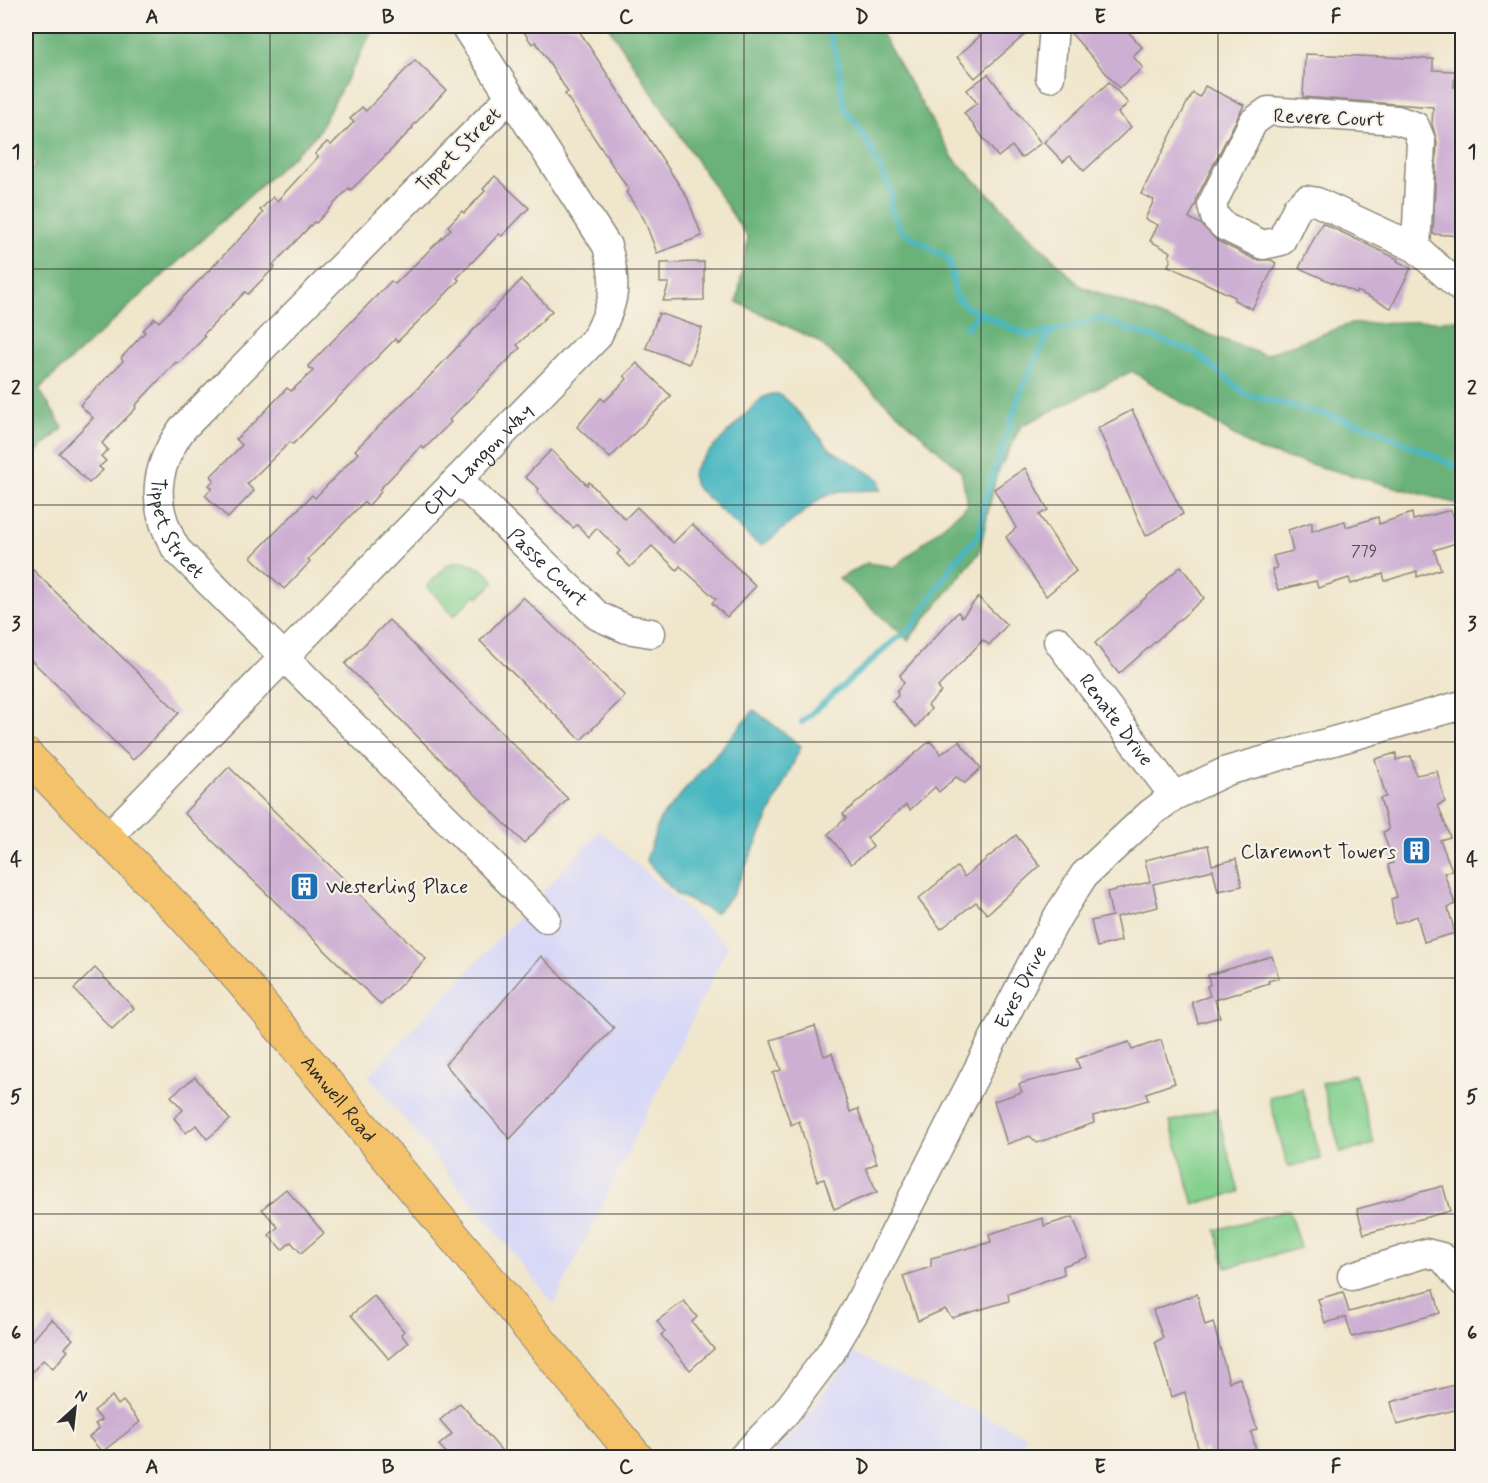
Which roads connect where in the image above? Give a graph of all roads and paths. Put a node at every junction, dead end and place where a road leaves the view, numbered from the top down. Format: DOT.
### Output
graph roads {
  1 [pos="465,26"];
  2 [pos="1054,26"];
  3 [pos="1050,77"];
  4 [pos="510,97"];
  5 [pos="1416,248"];
  6 [pos="1462,288"];
  7 [pos="458,479"];
  8 [pos="651,633"];
  9 [pos="1058,641"];
  10 [pos="284,656"];
  11 [pos="1462,705"];
  12 [pos="26,755"];
  13 [pos="1174,795"];
  14 [pos="107,838"];
  15 [pos="546,918"];
  16 [pos="1352,1276"];
  17 [pos="1462,1281"];
  18 [pos="637,1458"];
  19 [pos="741,1458"];
  1 -- 4 [label="street, CPL Langon Way"];
  2 -- 3 [label="street"];
  4 -- 7 [label="street, CPL Langon Way"];
  4 -- 10 [label="street, Tippet Street"];
  5 -- 5 [label="street, Revere Court"];
  5 -- 6 [label="street, Revere Court"];
  7 -- 8 [label="street, Passe Court"];
  7 -- 10 [label="street, CPL Langon Way"];
  9 -- 13 [label="street, Renate Drive"];
  10 -- 14 [label="street, CPL Langon Way"];
  10 -- 15 [label="street, Tippet Street"];
  11 -- 13 [label="street, Eves Drive"];
  12 -- 14 [label="main road, Amwell Road"];
  13 -- 19 [label="street, Eves Drive"];
  14 -- 18 [label="main road, Amwell Road"];
  16 -- 17 [label="street"];
}
